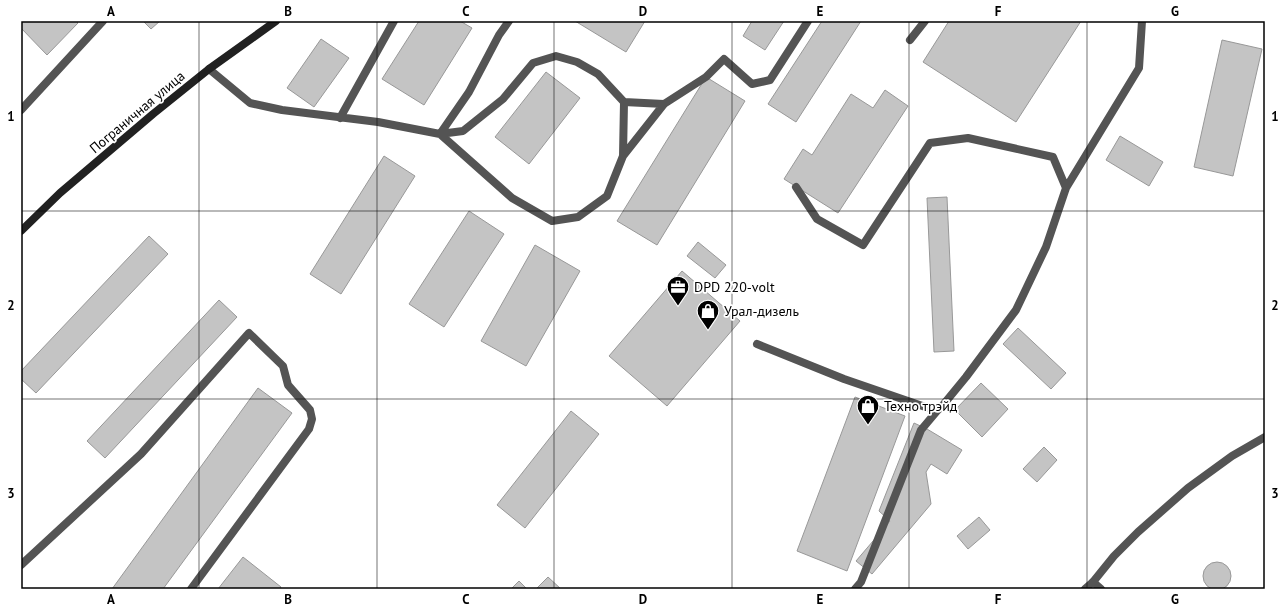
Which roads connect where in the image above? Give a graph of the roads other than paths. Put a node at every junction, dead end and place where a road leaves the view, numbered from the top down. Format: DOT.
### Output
graph roads {
  1 [pos="103,21"];
  2 [pos="276,21"];
  3 [pos="394,21"];
  4 [pos="509,21"];
  5 [pos="808,21"];
  6 [pos="925,21"];
  7 [pos="1142,21"];
  8 [pos="910,40"];
  9 [pos="209,69"];
  10 [pos="624,102"];
  11 [pos="664,104"];
  12 [pos="21,110"];
  13 [pos="340,118"];
  14 [pos="440,134"];
  15 [pos="623,156"];
  16 [pos="796,187"];
  17 [pos="1066,188"];
  18 [pos="21,230"];
  19 [pos="757,344"];
  20 [pos="937,411"];
  21 [pos="1265,437"];
  22 [pos="21,565"];
  23 [pos="1093,582"];
  24 [pos="191,589"];
  25 [pos="855,589"];
  26 [pos="1085,589"];
  27 [pos="1101,589"];
  1 -- 12 [label="street"];
  2 -- 9 [label="street, Пограничная улица"];
  3 -- 13 [label="street"];
  4 -- 14 [label="street"];
  5 -- 11 [label="street"];
  6 -- 8 [label="street"];
  7 -- 17 [label="street"];
  9 -- 13 [label="street"];
  9 -- 18 [label="street, Пограничная улица"];
  10 -- 11 [label="street"];
  10 -- 14 [label="street"];
  10 -- 15 [label="street"];
  11 -- 15 [label="street"];
  13 -- 14 [label="street"];
  14 -- 15 [label="street"];
  16 -- 17 [label="street"];
  17 -- 20 [label="street"];
  19 -- 20 [label="street"];
  20 -- 25 [label="street"];
  21 -- 23 [label="street"];
  22 -- 24 [label="street"];
  23 -- 26 [label="street"];
  23 -- 27 [label="street"];
}
